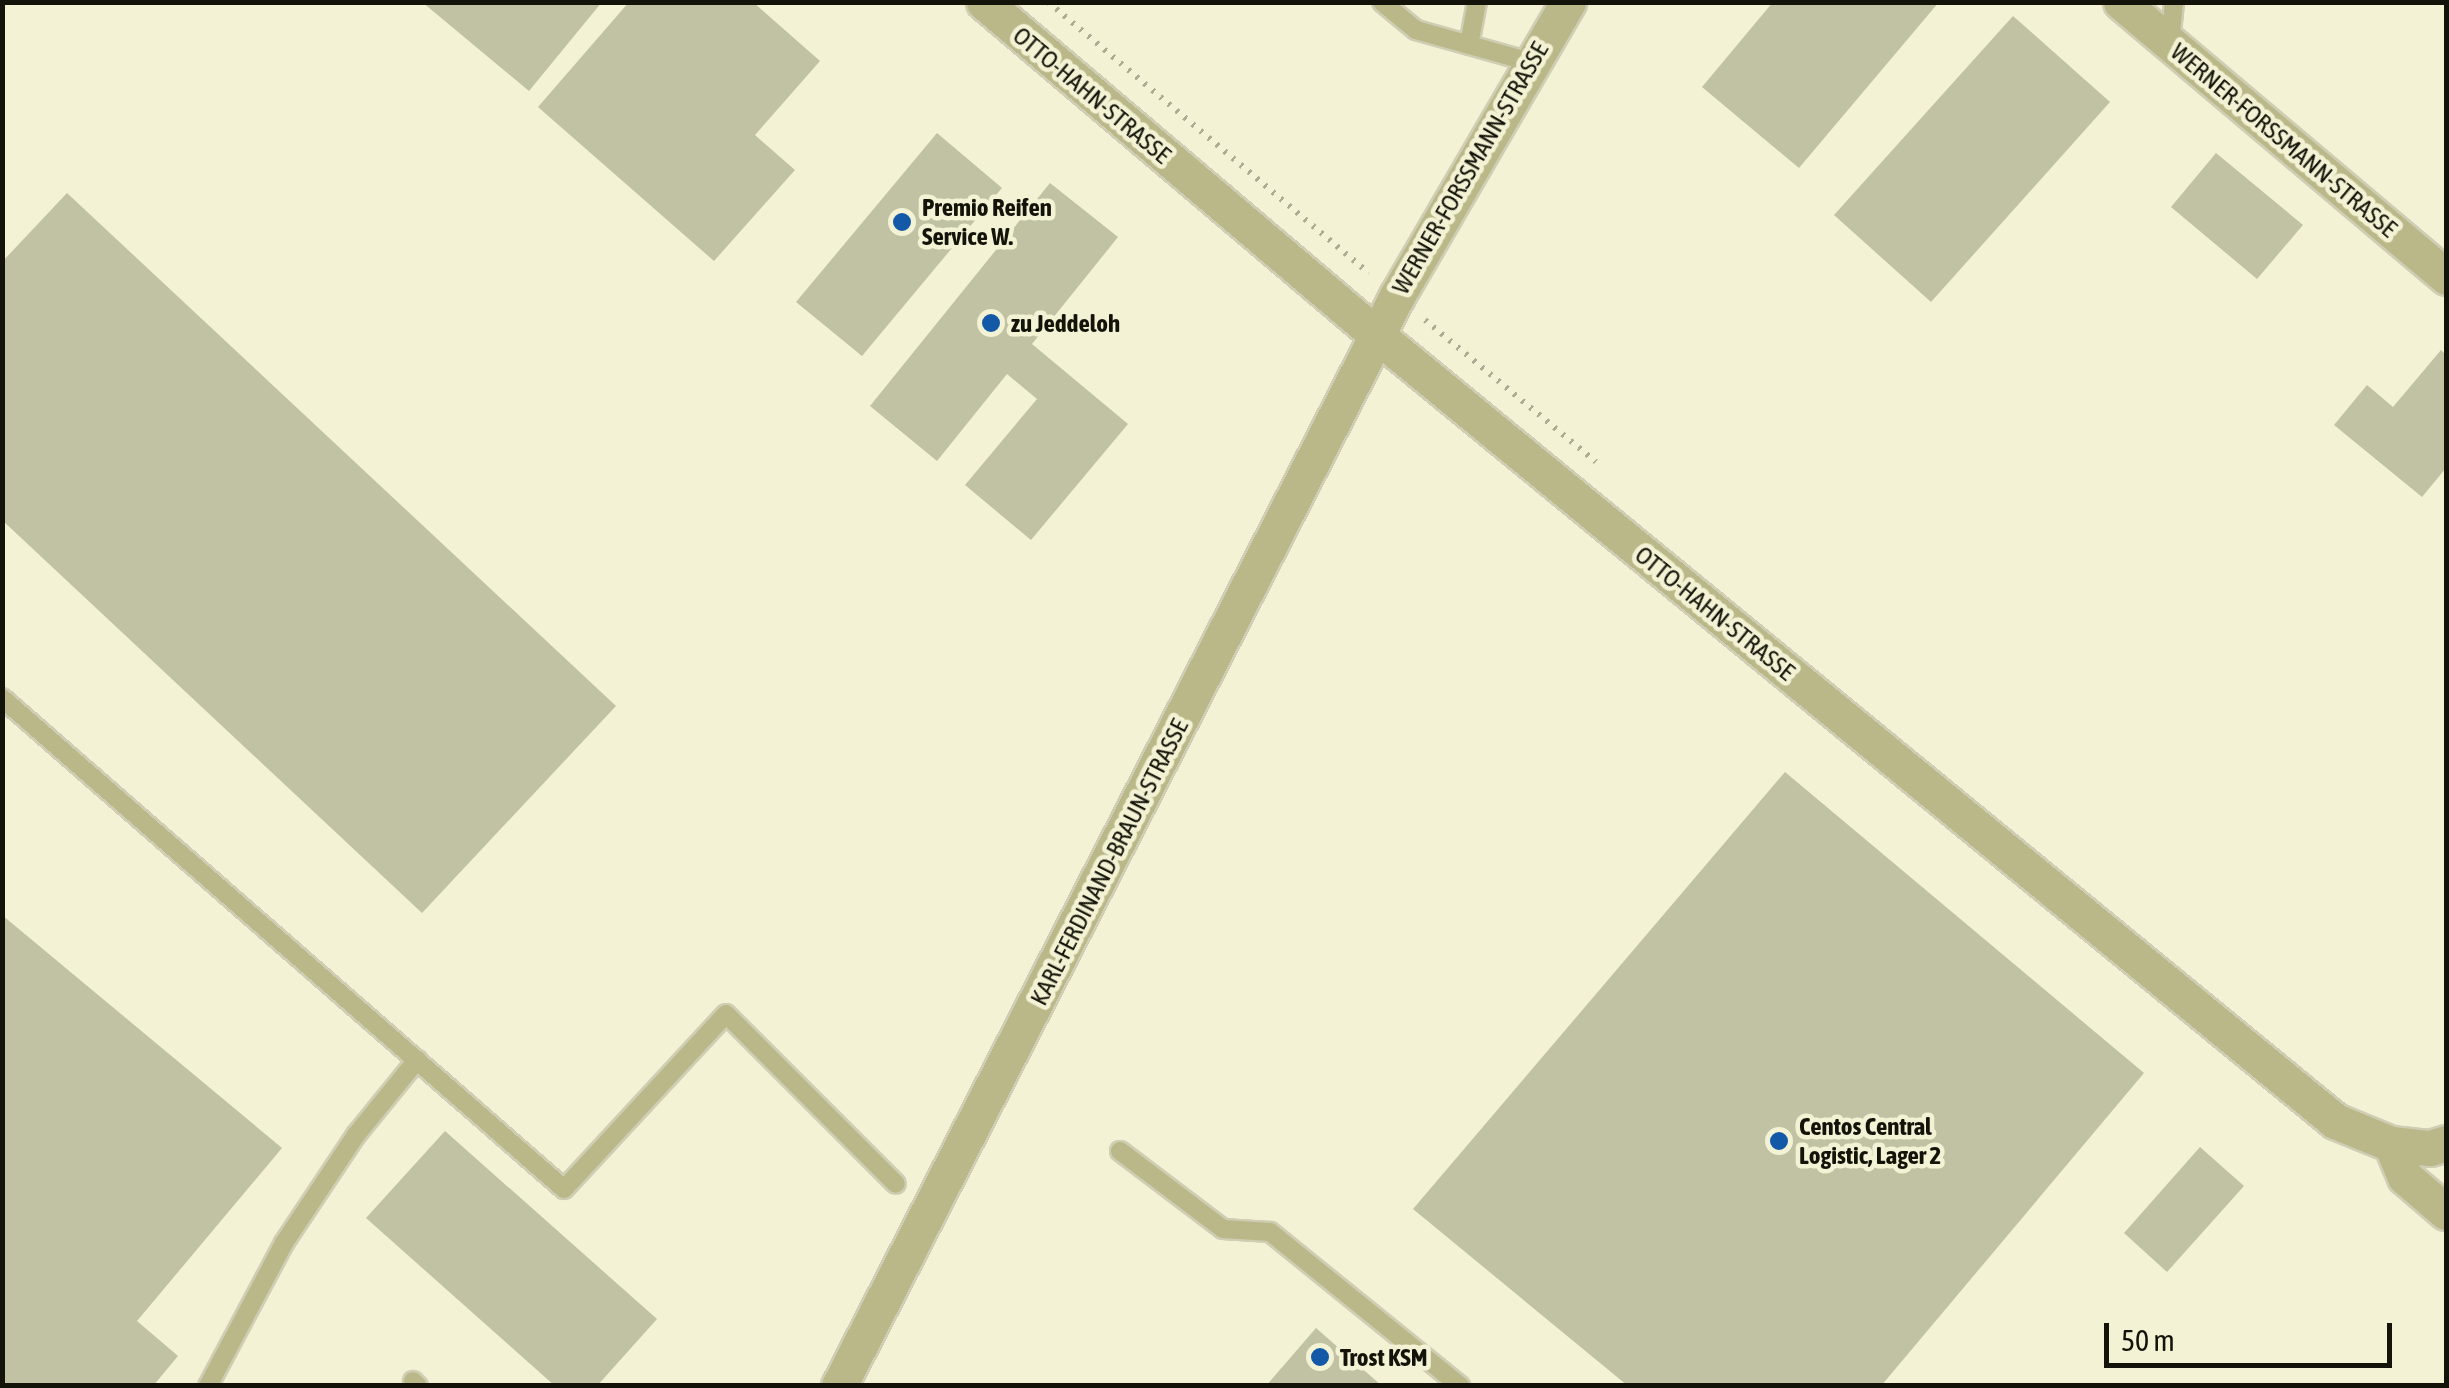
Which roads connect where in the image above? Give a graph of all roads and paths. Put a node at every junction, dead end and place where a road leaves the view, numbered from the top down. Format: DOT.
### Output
graph roads {
  1 [pos="984,2"];
  2 [pos="1382,2"];
  3 [pos="1477,2"];
  4 [pos="1568,2"];
  5 [pos="2121,2"];
  6 [pos="2174,2"];
  7 [pos="2170,44"];
  8 [pos="1468,45"];
  9 [pos="1530,62"];
  10 [pos="2446,277"];
  11 [pos="1379,337"];
  12 [pos="2,698"];
  13 [pos="416,1060"];
  14 [pos="2446,1143"];
  15 [pos="2391,1144"];
  16 [pos="1120,1151"];
  17 [pos="896,1184"];
  18 [pos="2446,1212"];
  19 [pos="208,1386"];
  20 [pos="839,1386"];
  21 [pos="1460,1386"];
  1 -- 11 [label="street, OTTO-HAHN-STRASSE"];
  2 -- 8 [label="lane"];
  3 -- 8 [label="lane"];
  4 -- 9 [label="street, WERNER-FORSSMANN-STRASSE"];
  5 -- 7 [label="street, WERNER-FORSSMANN-STRASSE"];
  6 -- 7 [label="lane"];
  7 -- 10 [label="street, WERNER-FORSSMANN-STRASSE"];
  8 -- 9 [label="lane"];
  9 -- 11 [label="street, WERNER-FORSSMANN-STRASSE"];
  11 -- 15 [label="street, OTTO-HAHN-STRASSE"];
  11 -- 20 [label="street, KARL-FERDINAND-BRAUN-STRASSE"];
  12 -- 13 [label="lane"];
  13 -- 17 [label="lane"];
  13 -- 19 [label="lane"];
  14 -- 15 [label="street"];
  15 -- 18 [label="street"];
  16 -- 21 [label="lane"];
}
